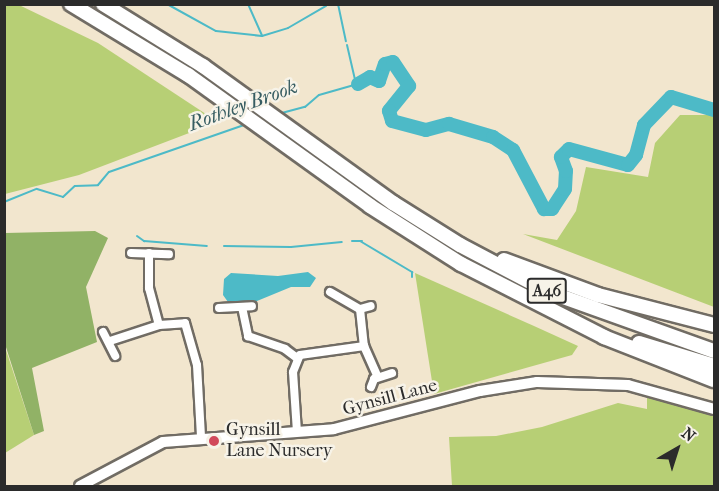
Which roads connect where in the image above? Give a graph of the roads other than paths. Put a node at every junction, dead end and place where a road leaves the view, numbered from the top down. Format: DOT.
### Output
graph roads {
  1 [pos="103,4"];
  2 [pos="73,6"];
  3 [pos="393,203"];
  4 [pos="131,253"];
  5 [pos="149,253"];
  6 [pos="169,254"];
  7 [pos="330,292"];
  8 [pos="252,306"];
  9 [pos="370,306"];
  10 [pos="242,307"];
  11 [pos="219,309"];
  12 [pos="360,309"];
  13 [pos="553,311"];
  14 [pos="159,325"];
  15 [pos="714,325"];
  16 [pos="103,332"];
  17 [pos="110,340"];
  18 [pos="364,346"];
  19 [pos="714,351"];
  20 [pos="115,356"];
  21 [pos="297,358"];
  22 [pos="714,366"];
  23 [pos="392,373"];
  24 [pos="378,377"];
  25 [pos="714,380"];
  26 [pos="371,387"];
  27 [pos="714,409"];
  28 [pos="297,432"];
  29 [pos="201,437"];
  30 [pos="80,486"];
  1 -- 3 [label="highway, A46"];
  2 -- 13 [label="highway, A46"];
  3 -- 15 [label="highway, A46"];
  3 -- 19 [label="highway, A46"];
  4 -- 5 [label="street"];
  5 -- 6 [label="street"];
  5 -- 14 [label="street"];
  7 -- 12 [label="street"];
  8 -- 10 [label="street"];
  9 -- 12 [label="street"];
  10 -- 11 [label="street"];
  10 -- 21 [label="street"];
  12 -- 18 [label="street"];
  13 -- 22 [label="highway, A46"];
  13 -- 25 [label="highway, A46"];
  14 -- 17 [label="street"];
  14 -- 29 [label="street"];
  16 -- 17 [label="street"];
  17 -- 20 [label="street"];
  18 -- 21 [label="street"];
  18 -- 24 [label="street"];
  21 -- 28 [label="street"];
  23 -- 24 [label="street"];
  24 -- 26 [label="street"];
  27 -- 28 [label="street, Gynsill Lane"];
  28 -- 29 [label="street, Gynsill Lane"];
  29 -- 30 [label="street, Gynsill Lane"];
}
